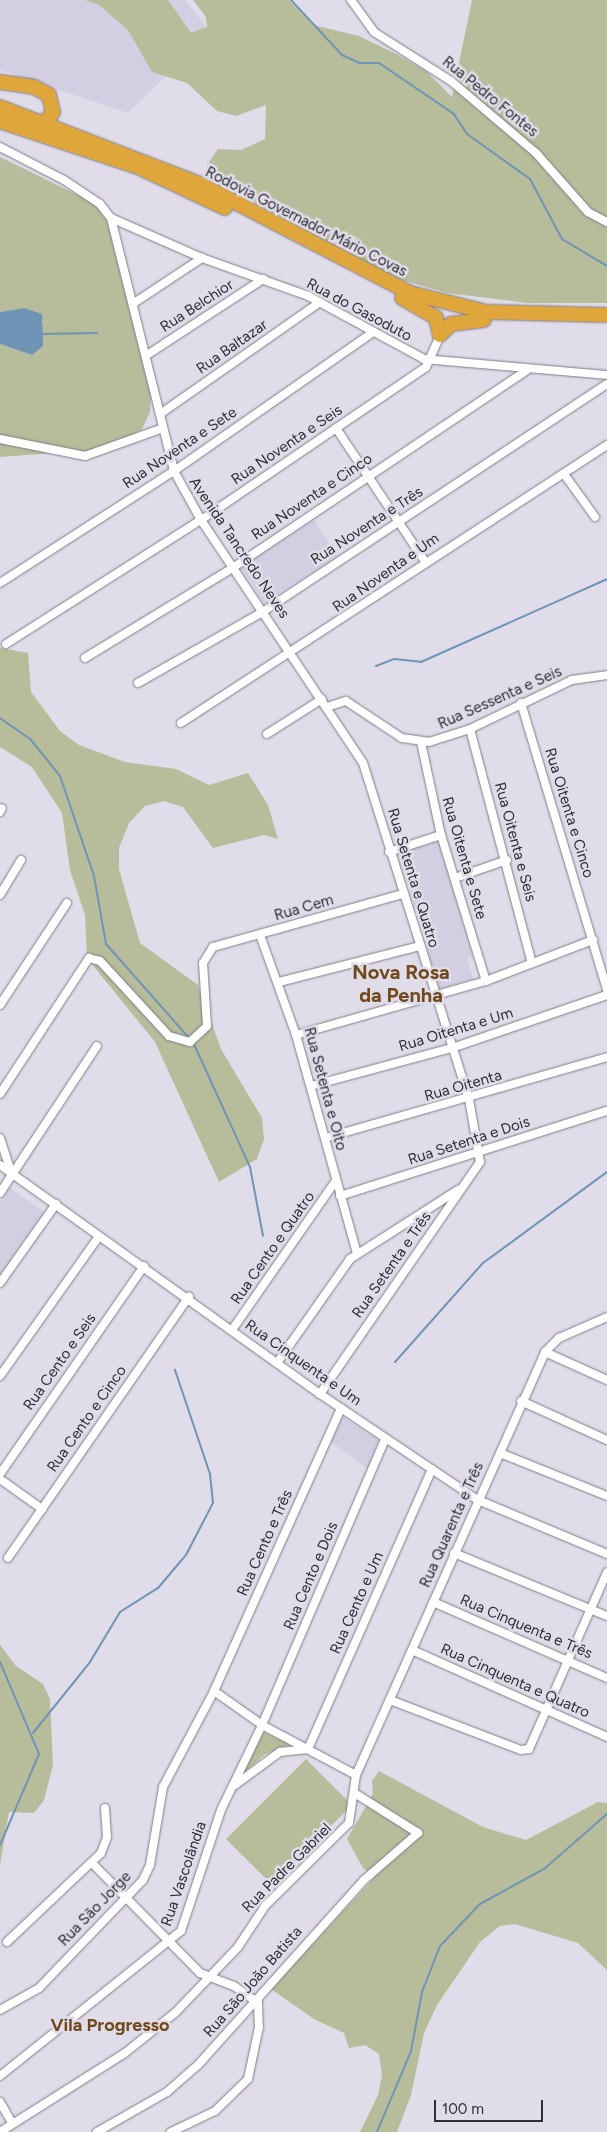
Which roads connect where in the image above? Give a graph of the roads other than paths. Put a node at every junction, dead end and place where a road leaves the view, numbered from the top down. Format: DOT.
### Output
graph roads {
  1 [pos="351,0"];
  2 [pos="0,82"];
  3 [pos="0,107"];
  4 [pos="0,121"];
  5 [pos="49,123"];
  6 [pos="31,131"];
  7 [pos="0,147"];
  8 [pos="111,218"];
  9 [pos="607,222"];
  10 [pos="202,258"];
  11 [pos="263,280"];
  12 [pos="402,298"];
  13 [pos="320,302"];
  14 [pos="134,303"];
  15 [pos="607,315"];
  16 [pos="484,320"];
  17 [pos="607,324"];
  18 [pos="373,332"];
  19 [pos="440,335"];
  20 [pos="147,356"];
  21 [pos="432,360"];
  22 [pos="527,370"];
  23 [pos="607,374"];
  24 [pos="607,384"];
  25 [pos="160,414"];
  26 [pos="163,428"];
  27 [pos="336,428"];
  28 [pos="0,439"];
  29 [pos="607,445"];
  30 [pos="174,471"];
  31 [pos="564,474"];
  32 [pos="365,476"];
  33 [pos="595,517"];
  34 [pos="201,520"];
  35 [pos="396,524"];
  36 [pos="426,563"];
  37 [pos="234,567"];
  38 [pos="0,583"];
  39 [pos="264,611"];
  40 [pos="6,644"];
  41 [pos="293,654"];
  42 [pos="85,658"];
  43 [pos="607,675"];
  44 [pos="138,683"];
  45 [pos="322,699"];
  46 [pos="521,703"];
  47 [pos="327,707"];
  48 [pos="181,724"];
  49 [pos="470,729"];
  50 [pos="267,734"];
  51 [pos="421,742"];
  52 [pos="440,835"];
  53 [pos="389,852"];
  54 [pos="21,860"];
  55 [pos="507,860"];
  56 [pos="455,878"];
  57 [pos="403,894"];
  58 [pos="0,895"];
  59 [pos="67,903"];
  60 [pos="260,935"];
  61 [pos="593,940"];
  62 [pos="420,946"];
  63 [pos="532,964"];
  64 [pos="486,980"];
  65 [pos="279,982"];
  66 [pos="607,989"];
  67 [pos="607,995"];
  68 [pos="435,996"];
  69 [pos="0,1005"];
  70 [pos="296,1035"];
  71 [pos="96,1046"];
  72 [pos="452,1048"];
  73 [pos="607,1057"];
  74 [pos="311,1086"];
  75 [pos="0,1094"];
  76 [pos="469,1099"];
  77 [pos="607,1112"];
  78 [pos="0,1138"];
  79 [pos="325,1138"];
  80 [pos="482,1151"];
  81 [pos="0,1165"];
  82 [pos="12,1174"];
  83 [pos="336,1182"];
  84 [pos="462,1187"];
  85 [pos="0,1192"];
  86 [pos="340,1196"];
  87 [pos="56,1204"];
  88 [pos="98,1236"];
  89 [pos="357,1253"];
  90 [pos="144,1266"];
  91 [pos="0,1283"];
  92 [pos="189,1297"];
  93 [pos="607,1317"];
  94 [pos="232,1330"];
  95 [pos="545,1352"];
  96 [pos="276,1363"];
  97 [pos="0,1376"];
  98 [pos="607,1380"];
  99 [pos="320,1394"];
  100 [pos="521,1401"];
  101 [pos="341,1408"];
  102 [pos="386,1439"];
  103 [pos="607,1440"];
  104 [pos="500,1453"];
  105 [pos="432,1469"];
  106 [pos="0,1474"];
  107 [pos="0,1479"];
  108 [pos="607,1496"];
  109 [pos="478,1500"];
  110 [pos="42,1509"];
  111 [pos="454,1553"];
  112 [pos="607,1554"];
  113 [pos="8,1558"];
  114 [pos="607,1572"];
  115 [pos="433,1602"];
  116 [pos="591,1609"];
  117 [pos="607,1616"];
  118 [pos="412,1650"];
  119 [pos="569,1660"];
  120 [pos="607,1678"];
  121 [pos="214,1690"];
  122 [pos="390,1700"];
  123 [pos="548,1708"];
  124 [pos="262,1725"];
  125 [pos="607,1737"];
  126 [pos="308,1749"];
  127 [pos="356,1775"];
  128 [pos="231,1787"];
  129 [pos="356,1794"];
  130 [pos="105,1808"];
  131 [pos="92,1863"];
  132 [pos="127,1899"];
  133 [pos="7,1942"];
  134 [pos="170,1942"];
  135 [pos="208,1977"];
  136 [pos="258,2003"];
  137 [pos="0,2010"];
  138 [pos="0,2076"];
  139 [pos="0,2102"];
  140 [pos="12,2124"];
  141 [pos="0,2132"];
  142 [pos="97,2132"];
  143 [pos="171,2132"];
  1 -- 9 [label="street, Rua Pedro Fontes"];
  2 -- 5 [label="highway"];
  3 -- 5 [label="highway, Rodovia Governador Mário Covas"];
  4 -- 6 [label="highway, Rodovia Governador Mário Covas"];
  5 -- 6 [label="highway"];
  5 -- 15 [label="highway, Rodovia Governador Mário Covas"];
  6 -- 12 [label="highway, Rodovia Governador Mário Covas"];
  7 -- 8 [label="street"];
  8 -- 10 [label="street, Rua do Gasoduto"];
  8 -- 14 [label="street, Avenida Tancredo Neves"];
  10 -- 11 [label="street, Rua do Gasoduto"];
  10 -- 14 [label="street"];
  11 -- 13 [label="street, Rua do Gasoduto"];
  11 -- 20 [label="street, Rua Belchior"];
  12 -- 16 [label="highway, Rodovia Governador Mário Covas"];
  12 -- 19 [label="highway"];
  13 -- 18 [label="street, Rua do Gasoduto"];
  13 -- 25 [label="street, Rua Baltazar"];
  14 -- 20 [label="street, Avenida Tancredo Neves"];
  16 -- 17 [label="highway, Rodovia Governador Mário Covas"];
  16 -- 19 [label="highway"];
  18 -- 21 [label="street, Rua do Gasoduto"];
  18 -- 30 [label="street, Rua Noventa e Sete"];
  19 -- 21 [label="street"];
  20 -- 25 [label="street, Avenida Tancredo Neves"];
  21 -- 22 [label="street, Rua do Gasoduto"];
  21 -- 27 [label="street, Rua Noventa e Seis"];
  22 -- 23 [label="street, Rua do Gasoduto"];
  22 -- 32 [label="street, Rua Noventa e Cinco"];
  24 -- 35 [label="street, Rua Noventa e Três"];
  25 -- 26 [label="street, Avenida Tancredo Neves"];
  26 -- 28 [label="street"];
  26 -- 30 [label="street, Avenida Tancredo Neves"];
  27 -- 32 [label="street"];
  27 -- 34 [label="street, Rua Noventa e Seis"];
  29 -- 31 [label="street, Rua Noventa e Um"];
  30 -- 34 [label="street, Avenida Tancredo Neves"];
  30 -- 38 [label="street, Rua Noventa e Sete"];
  31 -- 33 [label="street"];
  31 -- 36 [label="street, Rua Noventa e Um"];
  32 -- 35 [label="street"];
  32 -- 37 [label="street, Rua Noventa e Cinco"];
  34 -- 37 [label="street, Avenida Tancredo Neves"];
  34 -- 40 [label="street, Rua Noventa e Seis"];
  35 -- 36 [label="street"];
  35 -- 39 [label="street, Rua Noventa e Três"];
  36 -- 41 [label="street, Rua Noventa e Um"];
  37 -- 39 [label="street, Avenida Tancredo Neves"];
  37 -- 42 [label="street, Rua Noventa e Cinco"];
  39 -- 41 [label="street, Avenida Tancredo Neves"];
  39 -- 44 [label="street, Rua Noventa e Três"];
  41 -- 45 [label="street, Avenida Tancredo Neves"];
  41 -- 48 [label="street, Rua Noventa e Um"];
  43 -- 46 [label="street, Rua Sessenta e Seis"];
  45 -- 47 [label="street, Avenida Tancredo Neves"];
  45 -- 50 [label="street"];
  46 -- 49 [label="street, Rua Sessenta e Seis"];
  46 -- 61 [label="street, Rua Oitenta e Cinco"];
  47 -- 51 [label="street"];
  47 -- 53 [label="street, Rua Setenta e Quatro"];
  49 -- 51 [label="street, Rua Sessenta e Seis"];
  49 -- 55 [label="street, Rua Oitenta e Seis"];
  51 -- 52 [label="street, Rua Oitenta e Sete"];
  52 -- 53 [label="street"];
  52 -- 56 [label="street, Rua Oitenta e Sete"];
  53 -- 57 [label="street, Rua Setenta e Quatro"];
  54 -- 58 [label="street"];
  55 -- 56 [label="street"];
  55 -- 63 [label="street, Rua Oitenta e Seis"];
  56 -- 64 [label="street, Rua Oitenta e Sete"];
  57 -- 60 [label="street, Rua Cem"];
  57 -- 62 [label="street, Rua Setenta e Quatro"];
  59 -- 69 [label="street"];
  60 -- 65 [label="street, Rua Setenta e Oito"];
  60 -- 75 [label="street, Rua Cem"];
  61 -- 63 [label="street"];
  61 -- 66 [label="street, Rua Oitenta e Cinco"];
  62 -- 65 [label="street"];
  62 -- 68 [label="street, Rua Setenta e Quatro"];
  63 -- 64 [label="street"];
  64 -- 68 [label="street"];
  65 -- 70 [label="street, Rua Setenta e Oito"];
  67 -- 72 [label="street, Rua Oitenta e Um"];
  68 -- 70 [label="street"];
  68 -- 72 [label="street, Rua Setenta e Quatro"];
  70 -- 74 [label="street, Rua Setenta e Oito"];
  71 -- 82 [label="street"];
  72 -- 74 [label="street, Rua Oitenta e Um"];
  72 -- 76 [label="street, Rua Setenta e Quatro"];
  73 -- 76 [label="street, Rua Oitenta"];
  74 -- 79 [label="street, Rua Setenta e Oito"];
  76 -- 79 [label="street, Rua Oitenta"];
  76 -- 80 [label="street, Rua Setenta e Quatro"];
  77 -- 80 [label="street, Rua Setenta e Dois"];
  78 -- 82 [label="street"];
  79 -- 83 [label="street, Rua Setenta e Oito"];
  80 -- 84 [label="street, Rua Setenta e Três"];
  80 -- 86 [label="street, Rua Setenta e Dois"];
  81 -- 82 [label="street, Rua Cinquenta e Um"];
  82 -- 85 [label="street"];
  82 -- 87 [label="street, Rua Cinquenta e Um"];
  83 -- 86 [label="street, Rua Setenta e Oito"];
  83 -- 94 [label="street, Rua Cento e Quatro"];
  84 -- 89 [label="street"];
  84 -- 99 [label="street, Rua Setenta e Três"];
  86 -- 89 [label="street, Rua Setenta e Oito"];
  87 -- 88 [label="street, Rua Cinquenta e Um"];
  87 -- 91 [label="street"];
  88 -- 90 [label="street, Rua Cinquenta e Um"];
  88 -- 97 [label="street"];
  89 -- 96 [label="street"];
  90 -- 92 [label="street, Rua Cinquenta e Um"];
  90 -- 106 [label="street, Rua Cento e Seis"];
  92 -- 94 [label="street, Rua Cinquenta e Um"];
  92 -- 110 [label="street, Rua Cento e Cinco"];
  93 -- 95 [label="street, Rua Quarenta e Três"];
  94 -- 96 [label="street, Rua Cinquenta e Um"];
  95 -- 98 [label="street"];
  95 -- 100 [label="street, Rua Quarenta e Três"];
  96 -- 99 [label="street, Rua Cinquenta e Um"];
  99 -- 101 [label="street, Rua Cinquenta e Um"];
  100 -- 103 [label="street"];
  100 -- 104 [label="street, Rua Quarenta e Três"];
  101 -- 102 [label="street, Rua Cinquenta e Um"];
  101 -- 121 [label="street, Rua Cento e Três"];
  102 -- 105 [label="street, Rua Cinquenta e Um"];
  102 -- 124 [label="street, Rua Cento e Dois"];
  104 -- 108 [label="street"];
  104 -- 109 [label="street, Rua Quarenta e Três"];
  105 -- 109 [label="street, Rua Cinquenta e Um"];
  105 -- 126 [label="street, Rua Cento e Um"];
  107 -- 110 [label="street"];
  109 -- 111 [label="street, Rua Quarenta e Três"];
  109 -- 112 [label="street, Rua Cinquenta e Um"];
  110 -- 113 [label="street, Rua Cento e Cinco"];
  111 -- 115 [label="street, Rua Quarenta e Três"];
  111 -- 116 [label="street"];
  114 -- 116 [label="street"];
  115 -- 118 [label="street, Rua Quarenta e Três"];
  115 -- 119 [label="street, Rua Cinquenta e Três"];
  116 -- 117 [label="street"];
  116 -- 119 [label="street"];
  118 -- 122 [label="street, Rua Quarenta e Três"];
  118 -- 123 [label="street, Rua Cinquenta e Quatro"];
  119 -- 120 [label="street, Rua Cinquenta e Três"];
  119 -- 123 [label="street"];
  121 -- 124 [label="street"];
  121 -- 132 [label="street, Rua São Jorge"];
  122 -- 123 [label="street"];
  122 -- 127 [label="street, Rua Quarenta e Três"];
  123 -- 125 [label="street, Rua Cinquenta e Quatro"];
  124 -- 126 [label="street"];
  124 -- 128 [label="street, Rua Vascolândia"];
  126 -- 127 [label="street"];
  126 -- 128 [label="street"];
  127 -- 129 [label="street, Rua Padre Gabriel"];
  128 -- 134 [label="street, Rua Vascolândia"];
  129 -- 135 [label="street, Rua Padre Gabriel"];
  129 -- 136 [label="street, Rua São João Batista"];
  130 -- 131 [label="street"];
  131 -- 132 [label="street"];
  131 -- 133 [label="street"];
  132 -- 134 [label="street"];
  132 -- 137 [label="street, Rua São Jorge"];
  134 -- 135 [label="street"];
  134 -- 138 [label="street, Rua Vascolândia"];
  135 -- 136 [label="street"];
  135 -- 140 [label="street, Rua Padre Gabriel"];
  136 -- 142 [label="street, Rua São João Batista"];
  136 -- 143 [label="street"];
  139 -- 140 [label="street"];
  140 -- 141 [label="street, Rua Padre Gabriel"];
}
